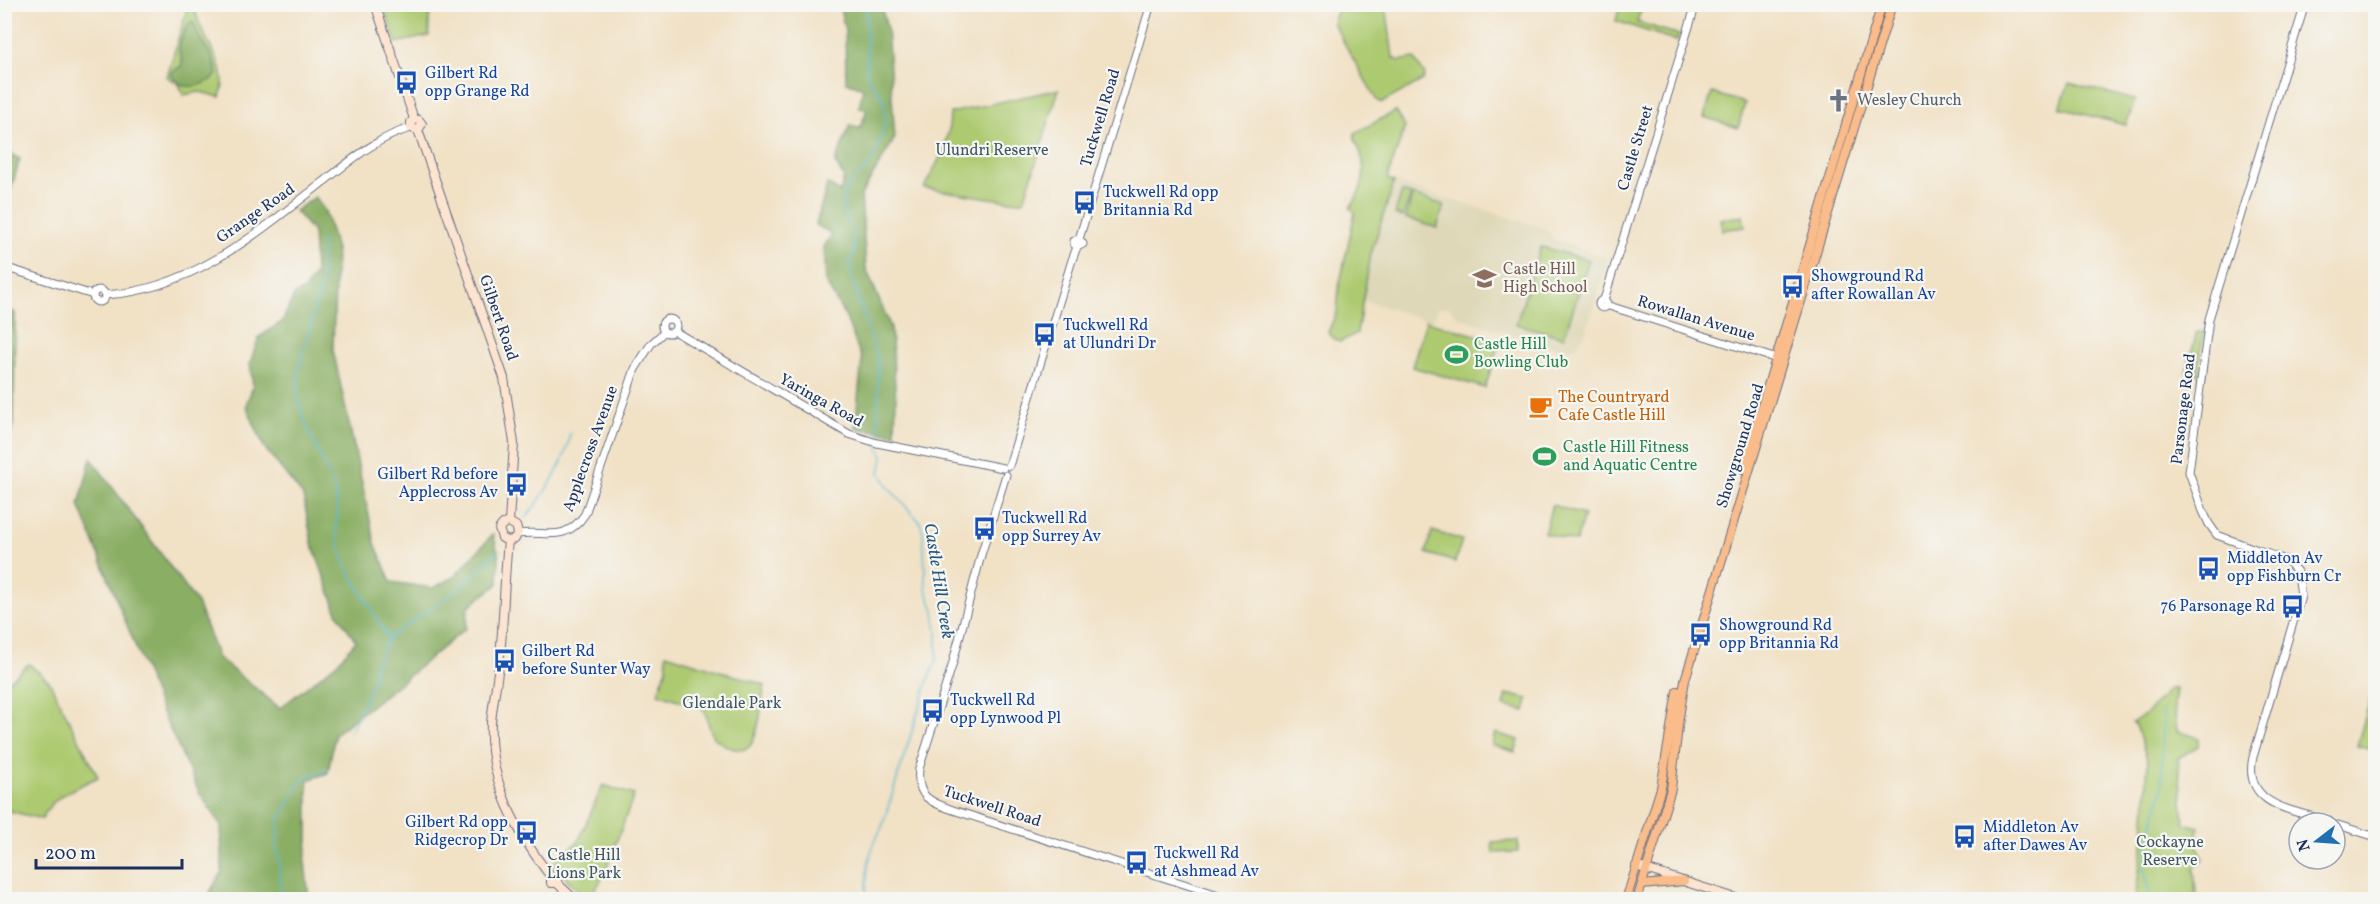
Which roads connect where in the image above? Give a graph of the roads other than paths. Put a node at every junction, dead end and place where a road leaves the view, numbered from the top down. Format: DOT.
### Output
graph roads {
  1 [pos="375,4"];
  2 [pos="1150,4"];
  3 [pos="1696,4"];
  4 [pos="1882,4"];
  5 [pos="1892,4"];
  6 [pos="2305,4"];
  7 [pos="1875,63"];
  8 [pos="1861,75"];
  9 [pos="415,129"];
  10 [pos="4,267"];
  11 [pos="1605,303"];
  12 [pos="674,331"];
  13 [pos="664,332"];
  14 [pos="1780,360"];
  15 [pos="1006,469"];
  16 [pos="509,522"];
  17 [pos="517,534"];
  18 [pos="508,541"];
  19 [pos="2298,811"];
  20 [pos="2347,829"];
  21 [pos="2376,837"];
  22 [pos="1636,866"];
  23 [pos="1647,870"];
  24 [pos="1684,881"];
  25 [pos="1642,885"];
  26 [pos="575,900"];
  27 [pos="1234,900"];
  28 [pos="1626,900"];
  29 [pos="1637,900"];
  30 [pos="1742,900"];
  1 -- 9 [label="main road, Gilbert Road"];
  2 -- 15 [label="street, Tuckwell Road"];
  3 -- 11 [label="street, Castle Street"];
  4 -- 8 [label="main road, Showground Road"];
  5 -- 7 [label="main road, Showground Road"];
  6 -- 19 [label="street, Parsonage Road"];
  7 -- 8 [label="main road"];
  7 -- 14 [label="main road, Showground Road"];
  8 -- 14 [label="main road, Showground Road"];
  9 -- 10 [label="street, Grange Road"];
  9 -- 16 [label="main road, Gilbert Road"];
  11 -- 14 [label="street, Rowallan Avenue"];
  12 -- 13 [label="street"];
  12 -- 13 [label="street"];
  12 -- 15 [label="street, Yaringa Road"];
  13 -- 17 [label="street, Applecross Avenue"];
  14 -- 22 [label="main road, Showground Road"];
  14 -- 23 [label="main road, Showground Road"];
  15 -- 27 [label="street, Tuckwell Road"];
  16 -- 17 [label="main road"];
  16 -- 18 [label="main road"];
  17 -- 18 [label="main road"];
  18 -- 26 [label="main road"];
  20 -- 21 [label="street"];
  22 -- 23 [label="main road"];
  22 -- 28 [label="main road, Showground Road"];
  23 -- 24 [label="main road"];
  23 -- 25 [label="main road, Showground Road"];
  24 -- 25 [label="main road"];
  24 -- 30 [label="main road"];
  25 -- 29 [label="main road, Showground Road"];
}
